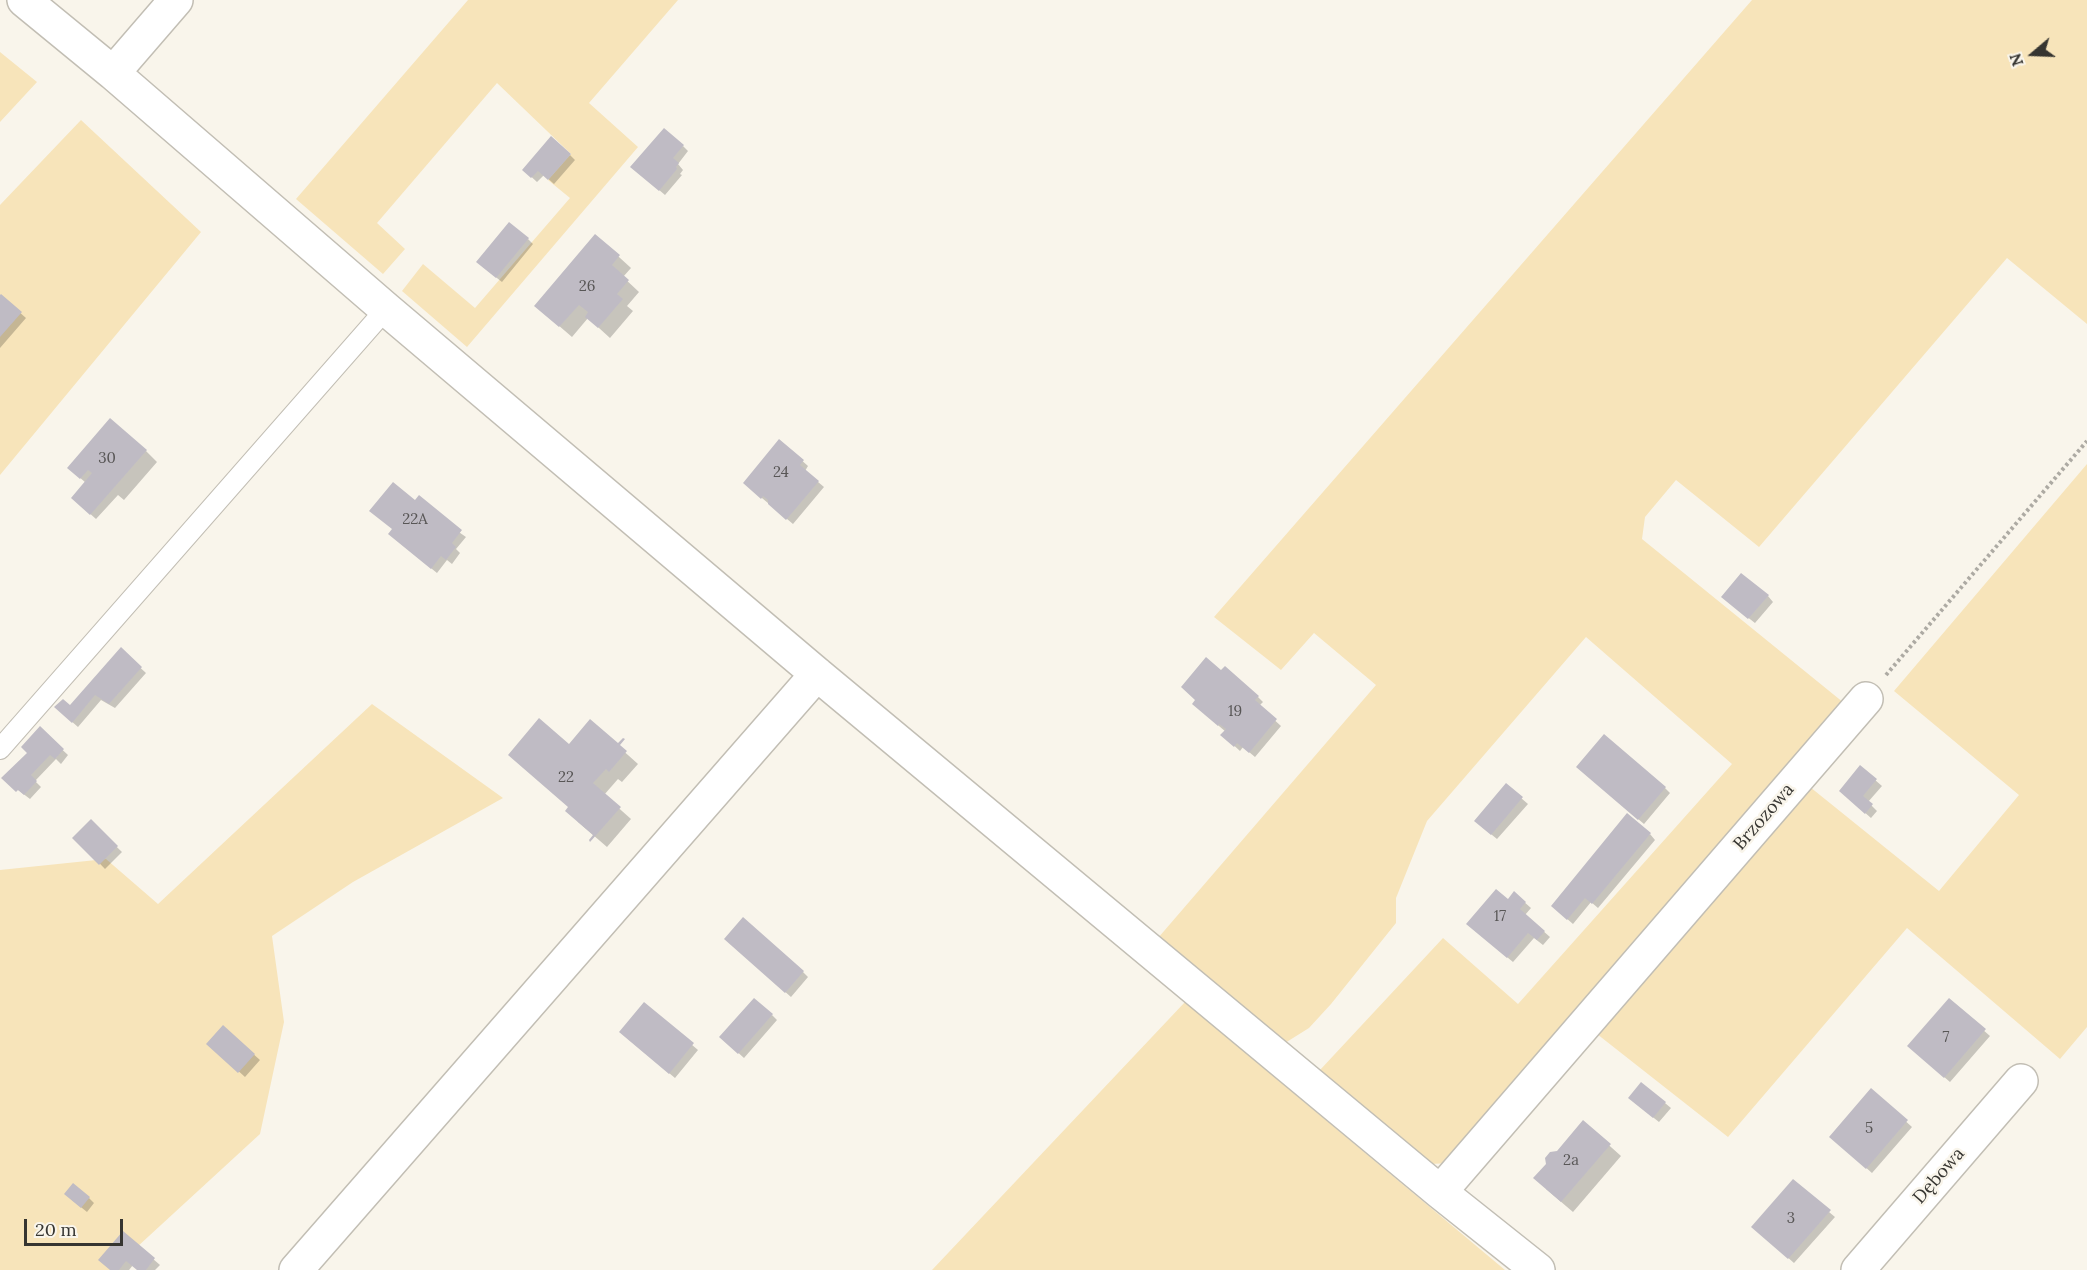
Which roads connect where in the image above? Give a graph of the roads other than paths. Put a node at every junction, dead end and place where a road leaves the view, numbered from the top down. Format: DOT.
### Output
graph roads {
  1 [pos="24,0"];
  2 [pos="176,0"];
  3 [pos="114,73"];
  4 [pos="387,309"];
  5 [pos="817,674"];
  6 [pos="1866,699"];
  7 [pos="0,749"];
  8 [pos="2021,1081"];
  9 [pos="1440,1192"];
  10 [pos="296,1270"];
  11 [pos="1538,1270"];
  12 [pos="1858,1270"];
  1 -- 3 [label="street"];
  2 -- 3 [label="street"];
  3 -- 4 [label="street"];
  4 -- 5 [label="street"];
  4 -- 7 [label="lane"];
  5 -- 9 [label="street"];
  5 -- 10 [label="street"];
  6 -- 9 [label="street, Brzozowa"];
  8 -- 12 [label="street, Dębowa"];
  9 -- 11 [label="street"];
}
